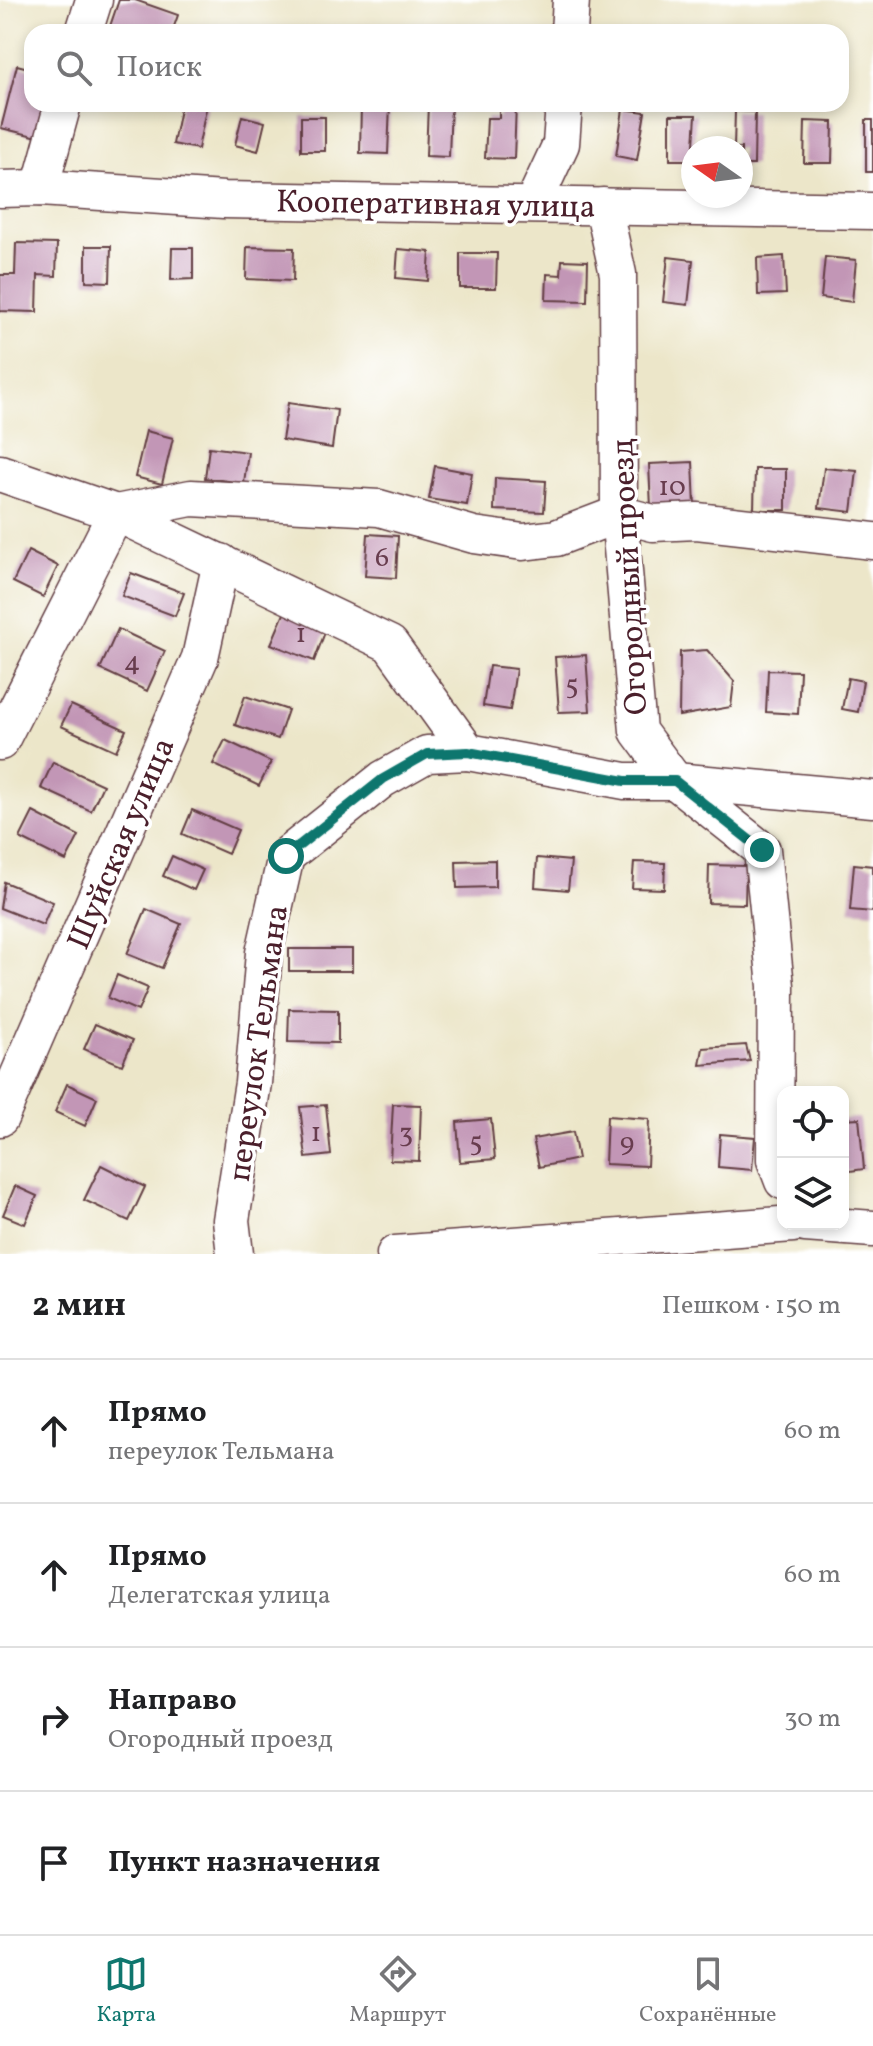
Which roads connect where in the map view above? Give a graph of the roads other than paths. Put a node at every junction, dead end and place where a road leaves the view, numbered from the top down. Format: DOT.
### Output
graph roads {
  1 [pos="94,0"];
  2 [pos="571,0"];
  3 [pos="86,24"];
  4 [pos="570,24"];
  5 [pos="61,112"];
  6 [pos="563,112"];
  7 [pos="40,188"];
  8 [pos="0,189"];
  9 [pos="533,204"];
  10 [pos="603,206"];
  11 [pos="873,211"];
  12 [pos="0,473"];
  13 [pos="116,513"];
  14 [pos="619,514"];
  15 [pos="873,541"];
  16 [pos="221,562"];
  17 [pos="0,742"];
  18 [pos="468,752"];
  19 [pos="675,781"];
  20 [pos="873,799"];
  21 [pos="0,1118"];
  22 [pos="777,1165"];
  23 [pos="777,1226"];
  24 [pos="849,1227"];
  25 [pos="873,1229"];
  26 [pos="800,1230"];
  27 [pos="235,1254"];
  28 [pos="395,1254"];
  29 [pos="803,1254"];
  1 -- 3 [label="street"];
  2 -- 4 [label="street"];
  5 -- 7 [label="street"];
  6 -- 9 [label="street"];
  7 -- 8 [label="street, Кооперативная улица"];
  7 -- 9 [label="street, Кооперативная улица"];
  9 -- 10 [label="street, Кооперативная улица"];
  10 -- 11 [label="street, Кооперативная улица"];
  10 -- 14 [label="street, Огородный проезд"];
  12 -- 13 [label="street"];
  13 -- 14 [label="street"];
  13 -- 16 [label="street"];
  13 -- 17 [label="street"];
  14 -- 15 [label="street"];
  14 -- 19 [label="street, Огородный проезд"];
  16 -- 18 [label="street"];
  16 -- 21 [label="street, Шуйская улица"];
  18 -- 19 [label="street, переулок Тельмана"];
  18 -- 27 [label="street, переулок Тельмана"];
  19 -- 20 [label="street, переулок Тельмана"];
  19 -- 22 [label="street, Огородный проезд"];
  23 -- 28 [label="street"];
  24 -- 25 [label="street"];
  26 -- 29 [label="street"];
}
